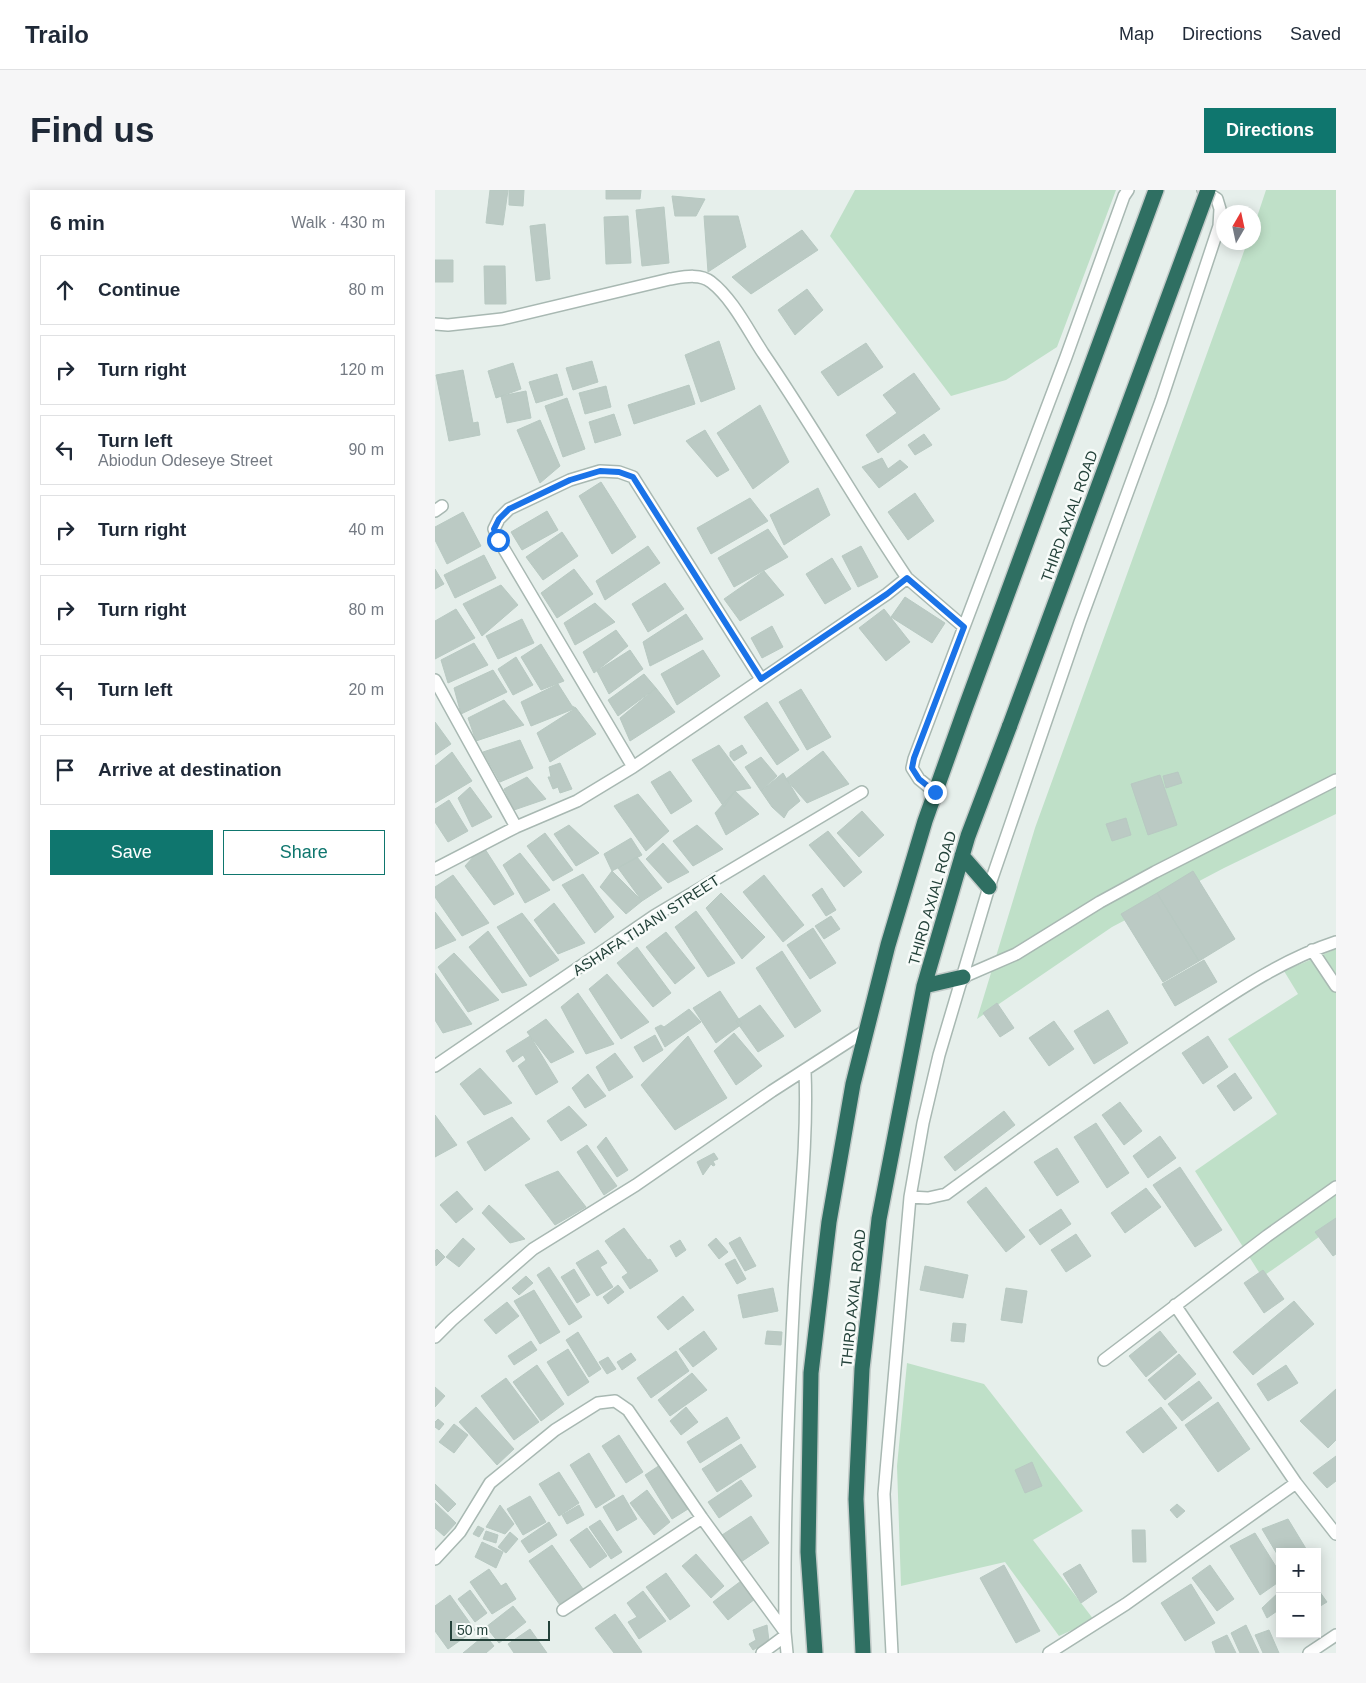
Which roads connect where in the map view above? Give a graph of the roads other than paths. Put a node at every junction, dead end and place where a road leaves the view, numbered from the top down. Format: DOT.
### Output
graph roads {
  1 [pos="1128,190"];
  2 [pos="1156,190"];
  3 [pos="1203,190"];
  4 [pos="1208,190"];
  5 [pos="435,324"];
  6 [pos="907,578"];
  7 [pos="964,627"];
  8 [pos="761,679"];
  9 [pos="435,680"];
  10 [pos="633,767"];
  11 [pos="1336,780"];
  12 [pos="862,792"];
  13 [pos="935,792"];
  14 [pos="516,827"];
  15 [pos="962,856"];
  16 [pos="435,869"];
  17 [pos="989,887"];
  18 [pos="1336,942"];
  19 [pos="1312,950"];
  20 [pos="963,977"];
  21 [pos="924,986"];
  22 [pos="1336,986"];
  23 [pos="865,1031"];
  24 [pos="435,1066"];
  25 [pos="805,1071"];
  26 [pos="1336,1187"];
  27 [pos="910,1197"];
  28 [pos="1175,1305"];
  29 [pos="435,1337"];
  30 [pos="1104,1360"];
  31 [pos="1296,1483"];
  32 [pos="702,1518"];
  33 [pos="1336,1534"];
  34 [pos="435,1558"];
  35 [pos="563,1610"];
  36 [pos="785,1634"];
  37 [pos="1336,1635"];
  38 [pos="762,1653"];
  39 [pos="787,1653"];
  40 [pos="815,1653"];
  41 [pos="863,1653"];
  42 [pos="892,1653"];
  43 [pos="1049,1653"];
  44 [pos="1309,1653"];
  1 -- 7 [label="street"];
  2 -- 13 [label="highway, THIRD AXIAL ROAD"];
  3 -- 17 [label="street"];
  4 -- 15 [label="highway, THIRD AXIAL ROAD, bridge"];
  5 -- 6 [label="street"];
  6 -- 7 [label="street"];
  6 -- 8 [label="street"];
  7 -- 13 [label="street"];
  8 -- 10 [label="street"];
  8 -- 10 [label="street"];
  9 -- 14 [label="street"];
  10 -- 14 [label="street"];
  11 -- 20 [label="street"];
  12 -- 24 [label="street, ASHAFA TIJANI STREET"];
  13 -- 23 [label="highway, THIRD AXIAL ROAD"];
  14 -- 16 [label="street"];
  15 -- 17 [label="highway"];
  15 -- 21 [label="highway, THIRD AXIAL ROAD"];
  17 -- 20 [label="street"];
  18 -- 19 [label="street"];
  19 -- 22 [label="street"];
  19 -- 27 [label="street"];
  20 -- 21 [label="highway"];
  20 -- 27 [label="street"];
  21 -- 41 [label="highway, THIRD AXIAL ROAD"];
  23 -- 25 [label="street"];
  23 -- 40 [label="highway, THIRD AXIAL ROAD"];
  25 -- 29 [label="street"];
  25 -- 36 [label="street"];
  26 -- 28 [label="street"];
  27 -- 42 [label="street"];
  28 -- 30 [label="street"];
  28 -- 31 [label="street"];
  31 -- 33 [label="street"];
  31 -- 43 [label="street"];
  32 -- 34 [label="street"];
  32 -- 35 [label="street"];
  32 -- 36 [label="street"];
  36 -- 38 [label="street"];
  36 -- 39 [label="street"];
  37 -- 44 [label="street"];
}
